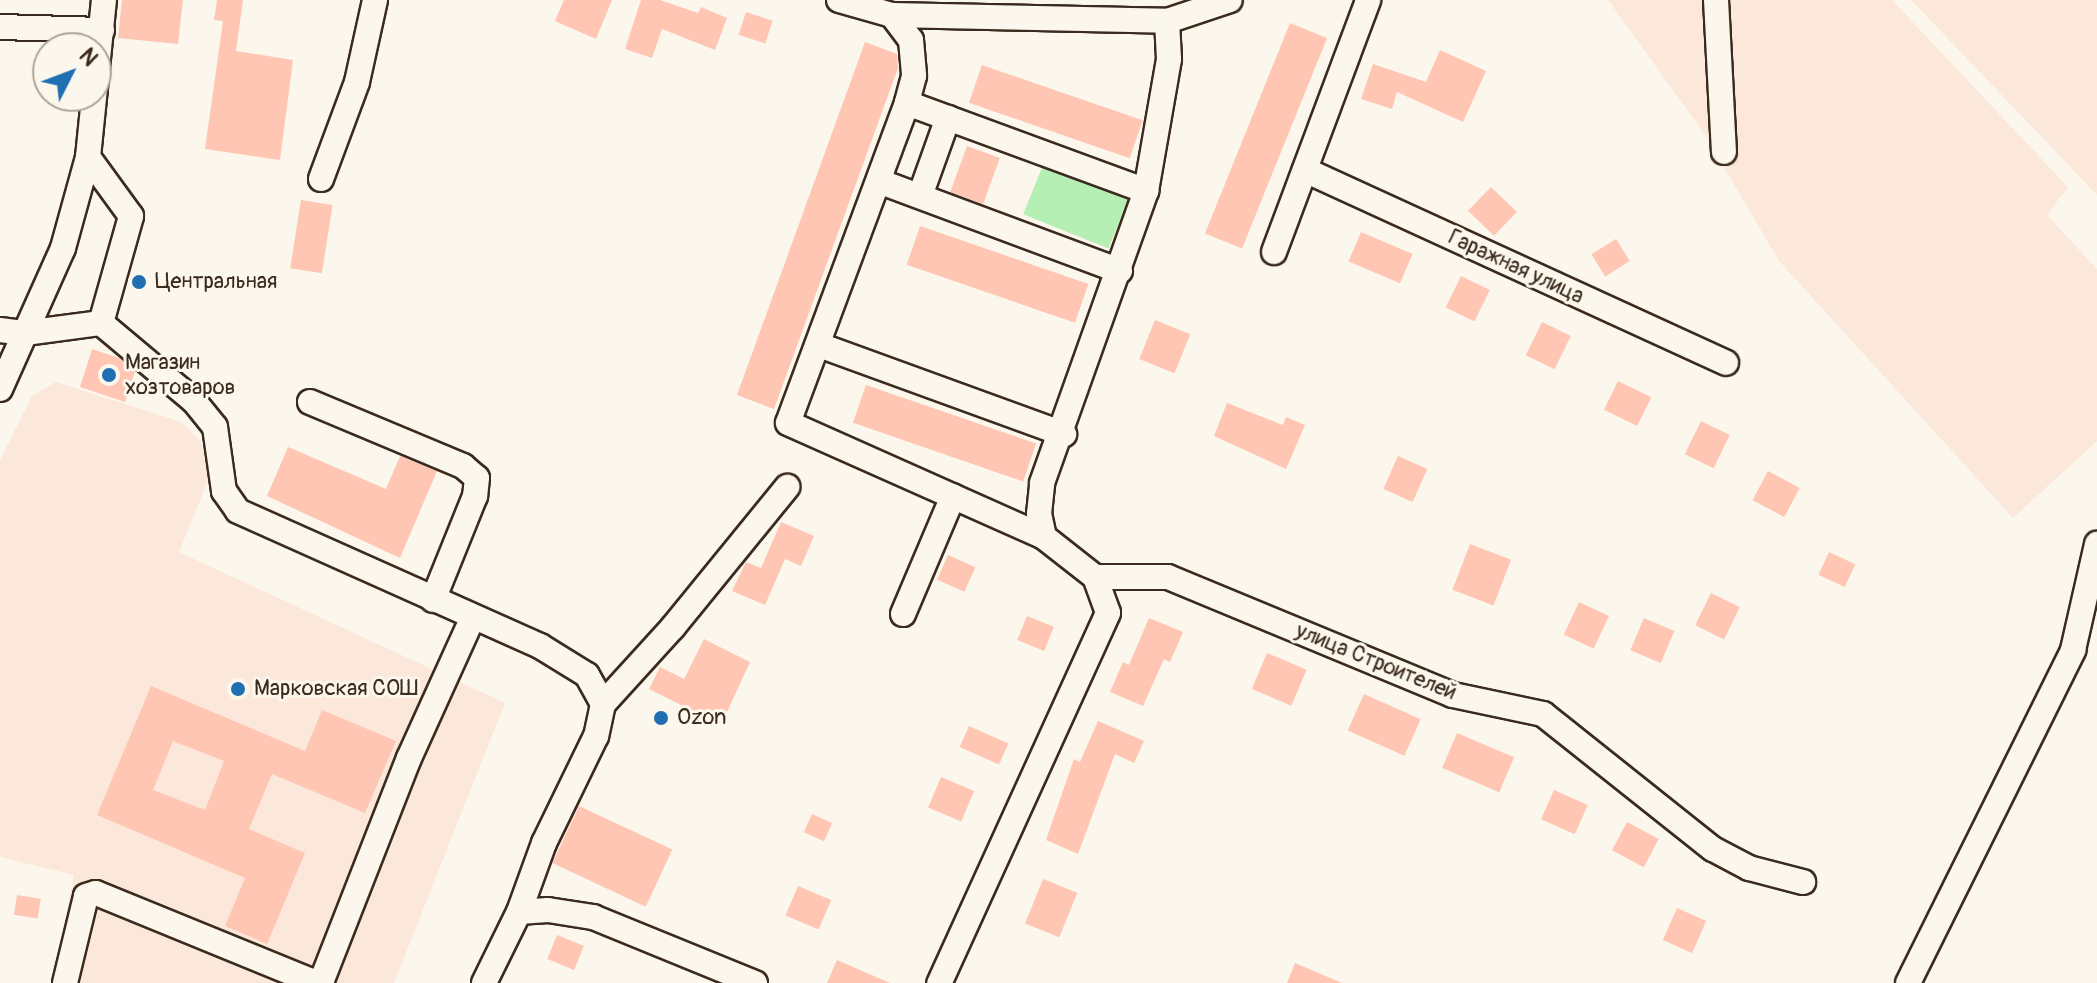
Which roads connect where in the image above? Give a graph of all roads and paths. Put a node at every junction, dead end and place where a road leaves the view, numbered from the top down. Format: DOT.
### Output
graph roads {
  1 [pos="104,0"];
  2 [pos="375,0"];
  3 [pos="840,0"];
  4 [pos="1230,0"];
  5 [pos="1368,0"];
  6 [pos="1716,0"];
  7 [pos="892,15"];
  8 [pos="1167,21"];
  9 [pos="0,27"];
  10 [pos="102,30"];
  11 [pos="907,103"];
  12 [pos="948,118"];
  13 [pos="1724,152"];
  14 [pos="88,157"];
  15 [pos="1305,170"];
  16 [pos="321,179"];
  17 [pos="881,182"];
  18 [pos="1146,191"];
  19 [pos="920,196"];
  20 [pos="1274,252"];
  21 [pos="1120,271"];
  22 [pos="101,323"];
  23 [pos="0,330"];
  24 [pos="25,333"];
  25 [pos="819,345"];
  26 [pos="1726,363"];
  27 [pos="0,389"];
  28 [pos="310,402"];
  29 [pos="1064,434"];
  30 [pos="787,487"];
  31 [pos="953,496"];
  32 [pos="1044,537"];
  33 [pos="2097,544"];
  34 [pos="1095,577"];
  35 [pos="433,600"];
  36 [pos="903,614"];
  37 [pos="473,617"];
  38 [pos="603,704"];
  39 [pos="1803,882"];
  40 [pos="519,912"];
  41 [pos="65,983"];
  42 [pos="484,983"];
  43 [pos="755,983"];
  44 [pos="939,983"];
  45 [pos="1908,983"];
  1 -- 10 [label="street"];
  2 -- 16 [label="street"];
  3 -- 7 [label="street"];
  4 -- 8 [label="street"];
  5 -- 15 [label="street"];
  6 -- 13 [label="street"];
  7 -- 8 [label="street"];
  7 -- 11 [label="street"];
  8 -- 18 [label="street"];
  9 -- 10 [label="street"];
  10 -- 14 [label="street"];
  11 -- 12 [label="street"];
  11 -- 17 [label="street"];
  12 -- 18 [label="street"];
  12 -- 19 [label="street"];
  14 -- 22 [label="street"];
  14 -- 24 [label="street"];
  15 -- 20 [label="street"];
  15 -- 26 [label="street, Гаражная улица"];
  17 -- 19 [label="street"];
  17 -- 25 [label="street"];
  18 -- 21 [label="street"];
  19 -- 21 [label="street"];
  21 -- 29 [label="street"];
  22 -- 24 [label="street"];
  22 -- 35 [label="street"];
  23 -- 24 [label="street"];
  24 -- 27 [label="street"];
  25 -- 29 [label="street"];
  25 -- 31 [label="street"];
  28 -- 35 [label="street"];
  29 -- 32 [label="street"];
  30 -- 38 [label="street"];
  31 -- 32 [label="street"];
  31 -- 36 [label="street"];
  32 -- 34 [label="street"];
  33 -- 45 [label="street"];
  34 -- 39 [label="street, улица Строителей"];
  34 -- 44 [label="street"];
  35 -- 37 [label="street"];
  37 -- 38 [label="street"];
  37 -- 41 [label="street"];
  38 -- 40 [label="street"];
  40 -- 42 [label="street"];
  40 -- 43 [label="street"];
}
